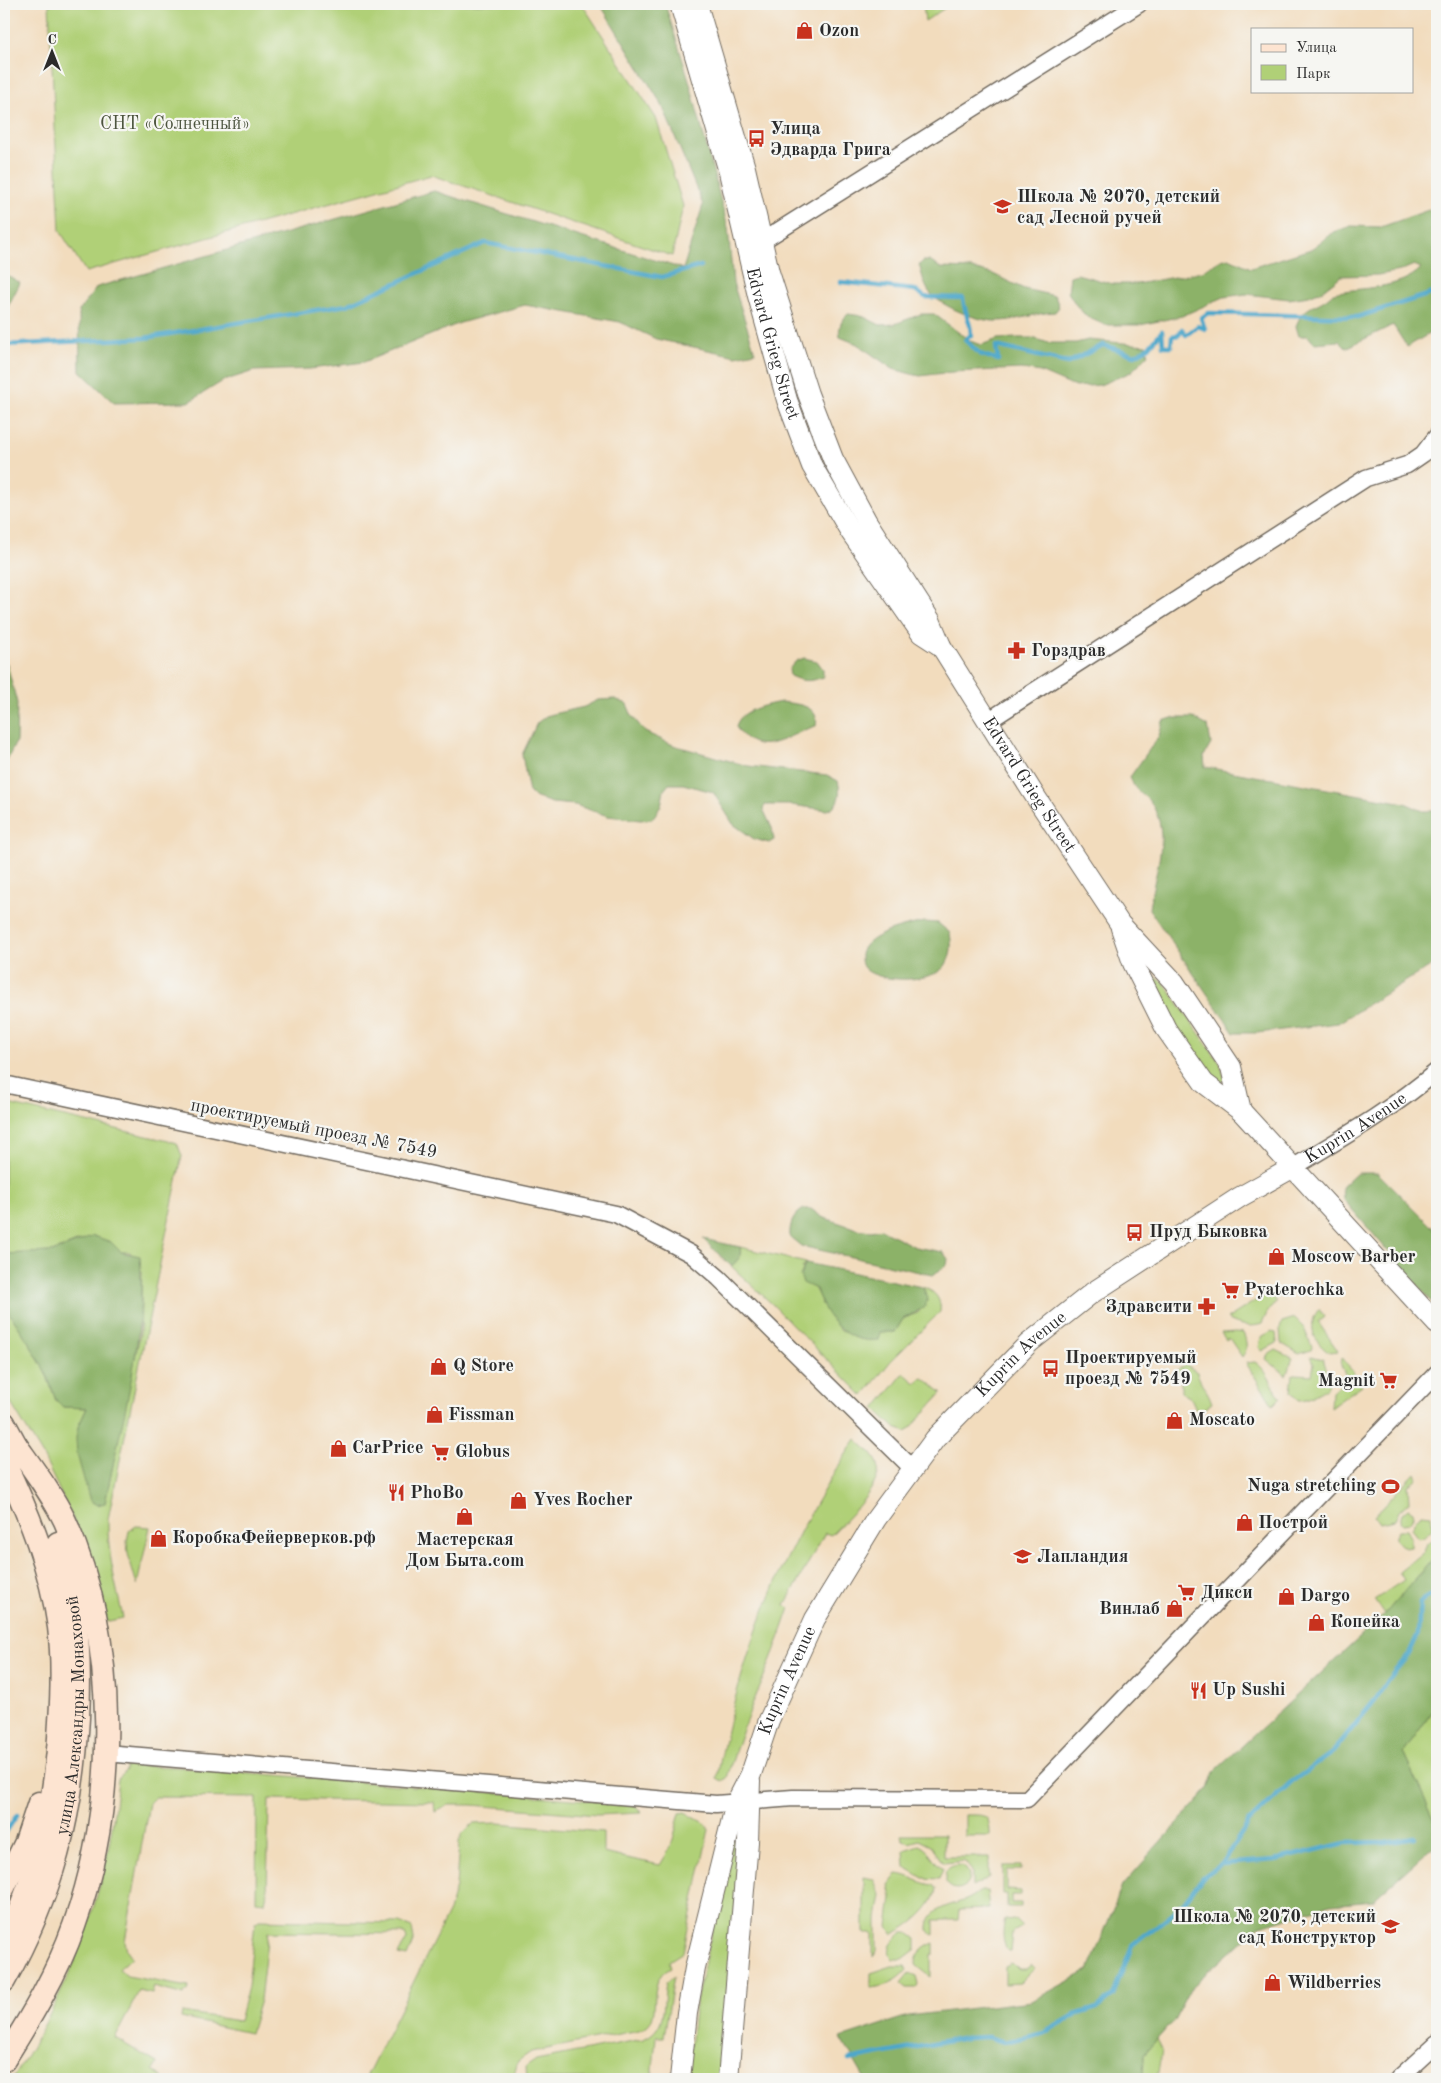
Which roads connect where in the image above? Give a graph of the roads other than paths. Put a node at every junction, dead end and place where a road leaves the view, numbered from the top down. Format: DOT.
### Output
graph roads {
  1 [pos="680,4"];
  2 [pos="697,4"];
  3 [pos="1139,4"];
  4 [pos="755,246"];
  5 [pos="1437,436"];
  6 [pos="988,721"];
  7 [pos="1120,924"];
  8 [pos="1437,1071"];
  9 [pos="4,1084"];
  10 [pos="1241,1110"];
  11 [pos="1292,1168"];
  12 [pos="1437,1324"];
  13 [pos="1437,1373"];
  14 [pos="4,1423"];
  15 [pos="10,1453"];
  16 [pos="912,1468"];
  17 [pos="60,1722"];
  18 [pos="105,1753"];
  19 [pos="743,1802"];
  20 [pos="4,1887"];
  21 [pos="4,1944"];
  22 [pos="4,1981"];
  23 [pos="1437,2043"];
  24 [pos="4,2060"];
  25 [pos="680,2079"];
  26 [pos="728,2079"];
  27 [pos="1398,2079"];
  1 -- 4 [label="street, Edvard Grieg Street"];
  2 -- 4 [label="street, Edvard Grieg Street"];
  3 -- 4 [label="street"];
  4 -- 6 [label="street, Edvard Grieg Street"];
  5 -- 6 [label="street"];
  6 -- 7 [label="street, Edvard Grieg Street"];
  7 -- 10 [label="street, Edvard Grieg Street"];
  7 -- 10 [label="street, Edvard Grieg Street"];
  8 -- 11 [label="street, Kuprin Avenue"];
  9 -- 16 [label="street, проектируемый проезд № 7549"];
  10 -- 11 [label="street, Edvard Grieg Street"];
  11 -- 12 [label="street, Edvard Grieg Street"];
  11 -- 16 [label="street, Kuprin Avenue"];
  13 -- 19 [label="street"];
  14 -- 15 [label="main road, улица Александры Монаховой"];
  15 -- 17 [label="main road, улица Александры Монаховой"];
  15 -- 18 [label="main road"];
  15 -- 22 [label="main road, улица Александры Монаховой"];
  16 -- 19 [label="street, Kuprin Avenue"];
  17 -- 20 [label="main road"];
  17 -- 21 [label="main road, улица Александры Монаховой"];
  18 -- 19 [label="street"];
  18 -- 24 [label="main road"];
  19 -- 25 [label="street, Kuprin Avenue"];
  19 -- 26 [label="street, Kuprin Avenue"];
  23 -- 27 [label="street"];
}
